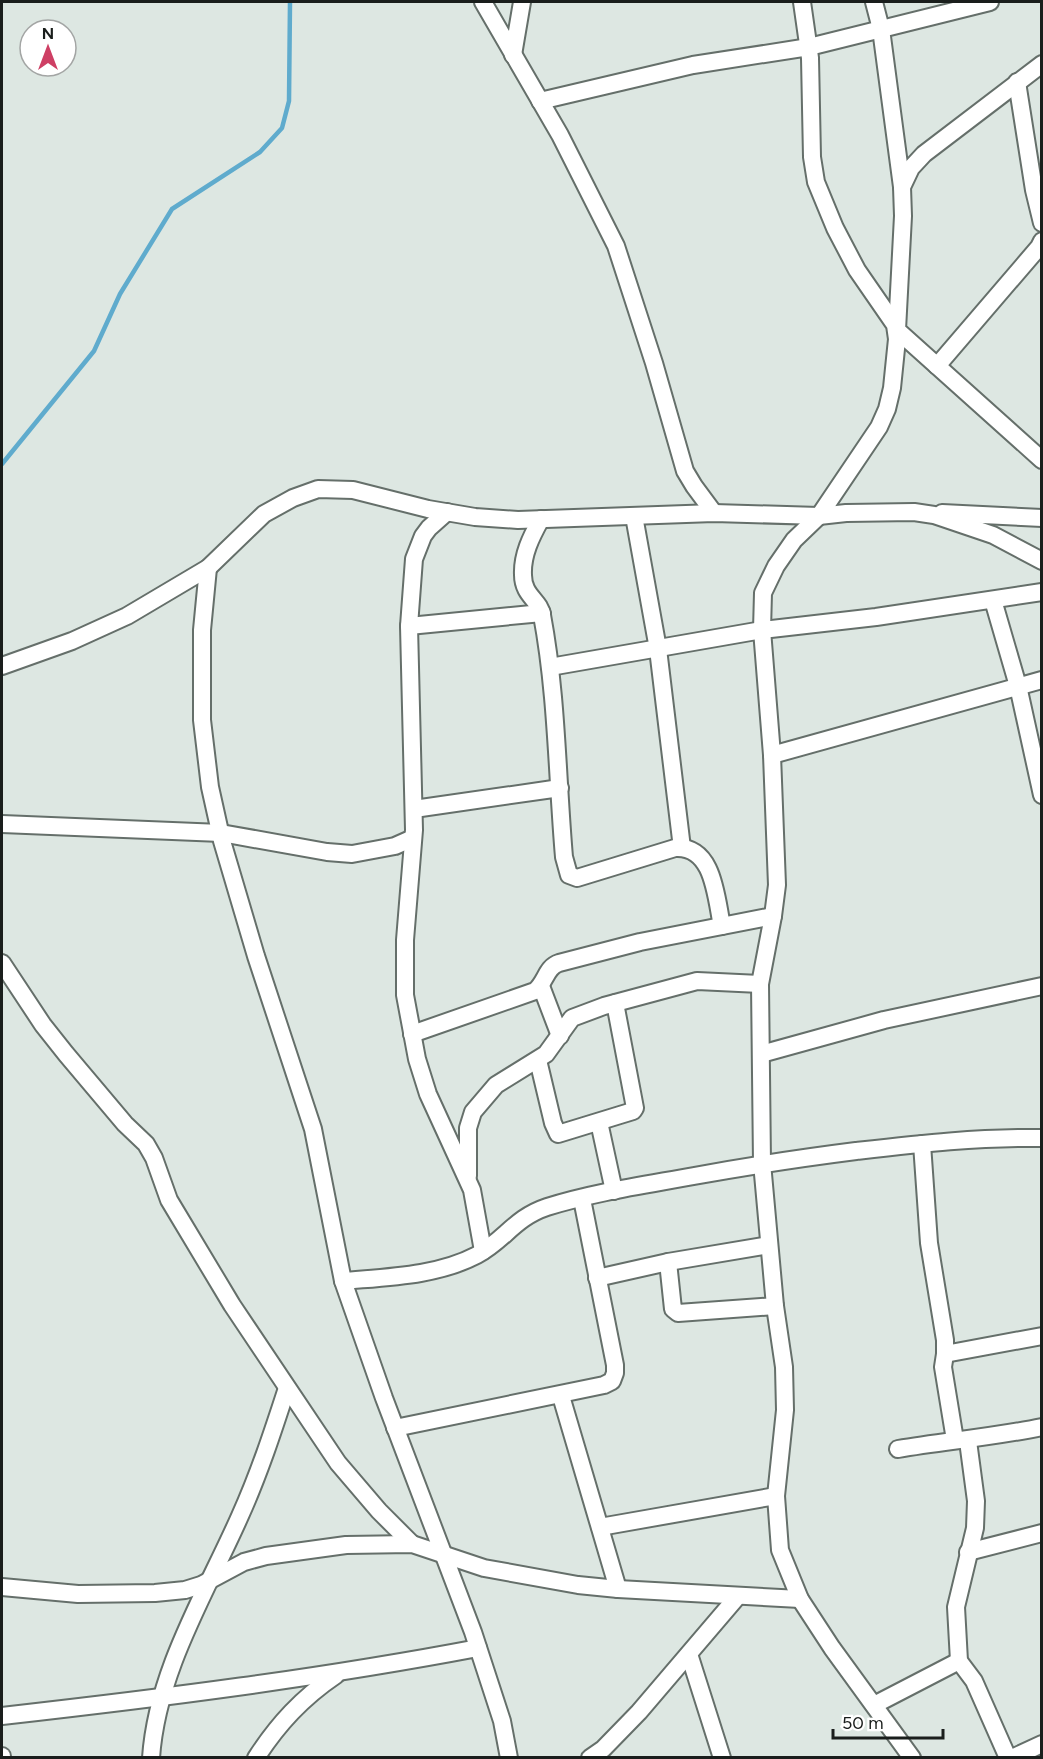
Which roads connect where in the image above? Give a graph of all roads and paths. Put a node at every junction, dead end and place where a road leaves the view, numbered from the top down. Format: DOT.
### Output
graph roads {
  1 [pos="483,2"];
  2 [pos="522,2"];
  3 [pos="802,2"];
  4 [pos="874,2"];
  5 [pos="990,2"];
  6 [pos="881,29"];
  7 [pos="809,47"];
  8 [pos="513,55"];
  9 [pos="1041,64"];
  10 [pos="1017,82"];
  11 [pos="540,101"];
  12 [pos="902,187"];
  13 [pos="1041,223"];
  14 [pos="1041,241"];
  15 [pos="897,330"];
  16 [pos="937,366"];
  17 [pos="1041,460"];
  18 [pos="447,512"];
  19 [pos="914,512"];
  20 [pos="714,513"];
  21 [pos="634,516"];
  22 [pos="819,516"];
  23 [pos="1041,518"];
  24 [pos="541,519"];
  25 [pos="1041,561"];
  26 [pos="208,568"];
  27 [pos="1041,592"];
  28 [pos="993,600"];
  29 [pos="542,613"];
  30 [pos="410,626"];
  31 [pos="762,630"];
  32 [pos="658,649"];
  33 [pos="2,666"];
  34 [pos="550,667"];
  35 [pos="1041,680"];
  36 [pos="1018,686"];
  37 [pos="772,755"];
  38 [pos="560,788"];
  39 [pos="1041,795"];
  40 [pos="414,809"];
  41 [pos="2,824"];
  42 [pos="221,833"];
  43 [pos="413,838"];
  44 [pos="682,848"];
  45 [pos="773,916"];
  46 [pos="722,926"];
  47 [pos="2,963"];
  48 [pos="760,984"];
  49 [pos="541,986"];
  50 [pos="1041,986"];
  51 [pos="615,1003"];
  52 [pos="412,1034"];
  53 [pos="560,1036"];
  54 [pos="761,1054"];
  55 [pos="538,1060"];
  56 [pos="599,1122"];
  57 [pos="1041,1138"];
  58 [pos="922,1144"];
  59 [pos="762,1163"];
  60 [pos="468,1180"];
  61 [pos="614,1191"];
  62 [pos="582,1199"];
  63 [pos="769,1245"];
  64 [pos="483,1251"];
  65 [pos="668,1262"];
  66 [pos="597,1278"];
  67 [pos="344,1281"];
  68 [pos="775,1306"];
  69 [pos="1041,1336"];
  70 [pos="945,1354"];
  71 [pos="288,1388"];
  72 [pos="561,1396"];
  73 [pos="1041,1427"];
  74 [pos="396,1428"];
  75 [pos="961,1440"];
  76 [pos="898,1449"];
  77 [pos="776,1496"];
  78 [pos="600,1527"];
  79 [pos="1041,1533"];
  80 [pos="412,1544"];
  81 [pos="968,1552"];
  82 [pos="445,1556"];
  83 [pos="210,1580"];
  84 [pos="2,1587"];
  85 [pos="618,1589"];
  86 [pos="738,1596"];
  87 [pos="800,1599"];
  88 [pos="478,1648"];
  89 [pos="689,1654"];
  90 [pos="959,1661"];
  91 [pos="342,1672"];
  92 [pos="162,1698"];
  93 [pos="874,1705"];
  94 [pos="2,1716"];
  95 [pos="1041,1744"];
  96 [pos="151,1758"];
  97 [pos="256,1758"];
  98 [pos="509,1758"];
  99 [pos="590,1758"];
  100 [pos="722,1758"];
  101 [pos="912,1758"];
  102 [pos="1010,1758"];
  1 -- 8 [label="street"];
  2 -- 8 [label="street"];
  3 -- 7 [label="street"];
  4 -- 6 [label="street"];
  5 -- 6 [label="street"];
  6 -- 7 [label="street"];
  6 -- 12 [label="street"];
  7 -- 11 [label="street"];
  7 -- 15 [label="street"];
  8 -- 11 [label="street"];
  9 -- 10 [label="street"];
  10 -- 12 [label="street"];
  10 -- 13 [label="street"];
  11 -- 20 [label="street"];
  12 -- 15 [label="street"];
  14 -- 16 [label="street"];
  15 -- 16 [label="street"];
  15 -- 22 [label="street"];
  16 -- 17 [label="street"];
  18 -- 24 [label="street"];
  18 -- 26 [label="street"];
  18 -- 30 [label="street"];
  19 -- 22 [label="street"];
  19 -- 23 [label="street"];
  19 -- 25 [label="street"];
  20 -- 21 [label="street"];
  20 -- 22 [label="street"];
  21 -- 24 [label="street"];
  21 -- 32 [label="street"];
  22 -- 31 [label="street"];
  24 -- 29 [label="street"];
  26 -- 33 [label="street"];
  26 -- 42 [label="street"];
  27 -- 28 [label="street"];
  28 -- 31 [label="street"];
  28 -- 36 [label="street"];
  29 -- 30 [label="street"];
  29 -- 34 [label="street"];
  30 -- 40 [label="street"];
  31 -- 32 [label="street"];
  31 -- 37 [label="street"];
  32 -- 34 [label="street"];
  32 -- 44 [label="street"];
  34 -- 38 [label="street"];
  35 -- 36 [label="street"];
  36 -- 37 [label="street"];
  36 -- 39 [label="street"];
  37 -- 45 [label="street"];
  38 -- 40 [label="street"];
  38 -- 44 [label="street"];
  40 -- 43 [label="street"];
  41 -- 42 [label="street"];
  42 -- 43 [label="street"];
  42 -- 67 [label="street"];
  43 -- 52 [label="street"];
  44 -- 46 [label="street"];
  45 -- 46 [label="street"];
  45 -- 48 [label="street"];
  46 -- 49 [label="street"];
  47 -- 71 [label="street"];
  48 -- 51 [label="street"];
  48 -- 54 [label="street"];
  49 -- 52 [label="street"];
  49 -- 53 [label="street"];
  50 -- 54 [label="street"];
  51 -- 53 [label="street"];
  51 -- 56 [label="street"];
  52 -- 60 [label="street"];
  53 -- 55 [label="street"];
  54 -- 59 [label="street"];
  55 -- 56 [label="street"];
  55 -- 60 [label="street"];
  56 -- 61 [label="street"];
  57 -- 58 [label="street"];
  58 -- 59 [label="street"];
  58 -- 70 [label="street"];
  59 -- 61 [label="street"];
  59 -- 63 [label="street"];
  60 -- 64 [label="street"];
  61 -- 62 [label="street"];
  62 -- 64 [label="street"];
  62 -- 66 [label="street"];
  63 -- 65 [label="street"];
  63 -- 68 [label="street"];
  64 -- 67 [label="street"];
  65 -- 66 [label="street"];
  65 -- 68 [label="street"];
  66 -- 72 [label="street"];
  67 -- 74 [label="street"];
  68 -- 77 [label="street"];
  69 -- 70 [label="street"];
  70 -- 75 [label="street"];
  71 -- 80 [label="street"];
  71 -- 83 [label="street"];
  72 -- 74 [label="street"];
  72 -- 78 [label="street"];
  73 -- 75 [label="street"];
  74 -- 82 [label="street"];
  75 -- 76 [label="street"];
  75 -- 81 [label="street"];
  77 -- 78 [label="street"];
  77 -- 87 [label="street"];
  78 -- 85 [label="street"];
  79 -- 81 [label="street"];
  80 -- 82 [label="street"];
  80 -- 83 [label="street"];
  81 -- 90 [label="street"];
  82 -- 85 [label="street"];
  82 -- 88 [label="street"];
  83 -- 84 [label="street"];
  83 -- 92 [label="street"];
  85 -- 86 [label="street"];
  86 -- 87 [label="street"];
  86 -- 89 [label="street"];
  87 -- 93 [label="street"];
  88 -- 91 [label="street"];
  88 -- 98 [label="street"];
  89 -- 99 [label="street"];
  89 -- 100 [label="street"];
  90 -- 93 [label="street"];
  90 -- 102 [label="street"];
  91 -- 92 [label="street"];
  91 -- 97 [label="street"];
  92 -- 94 [label="street"];
  92 -- 96 [label="street"];
  93 -- 101 [label="street"];
  95 -- 102 [label="street"];
}
